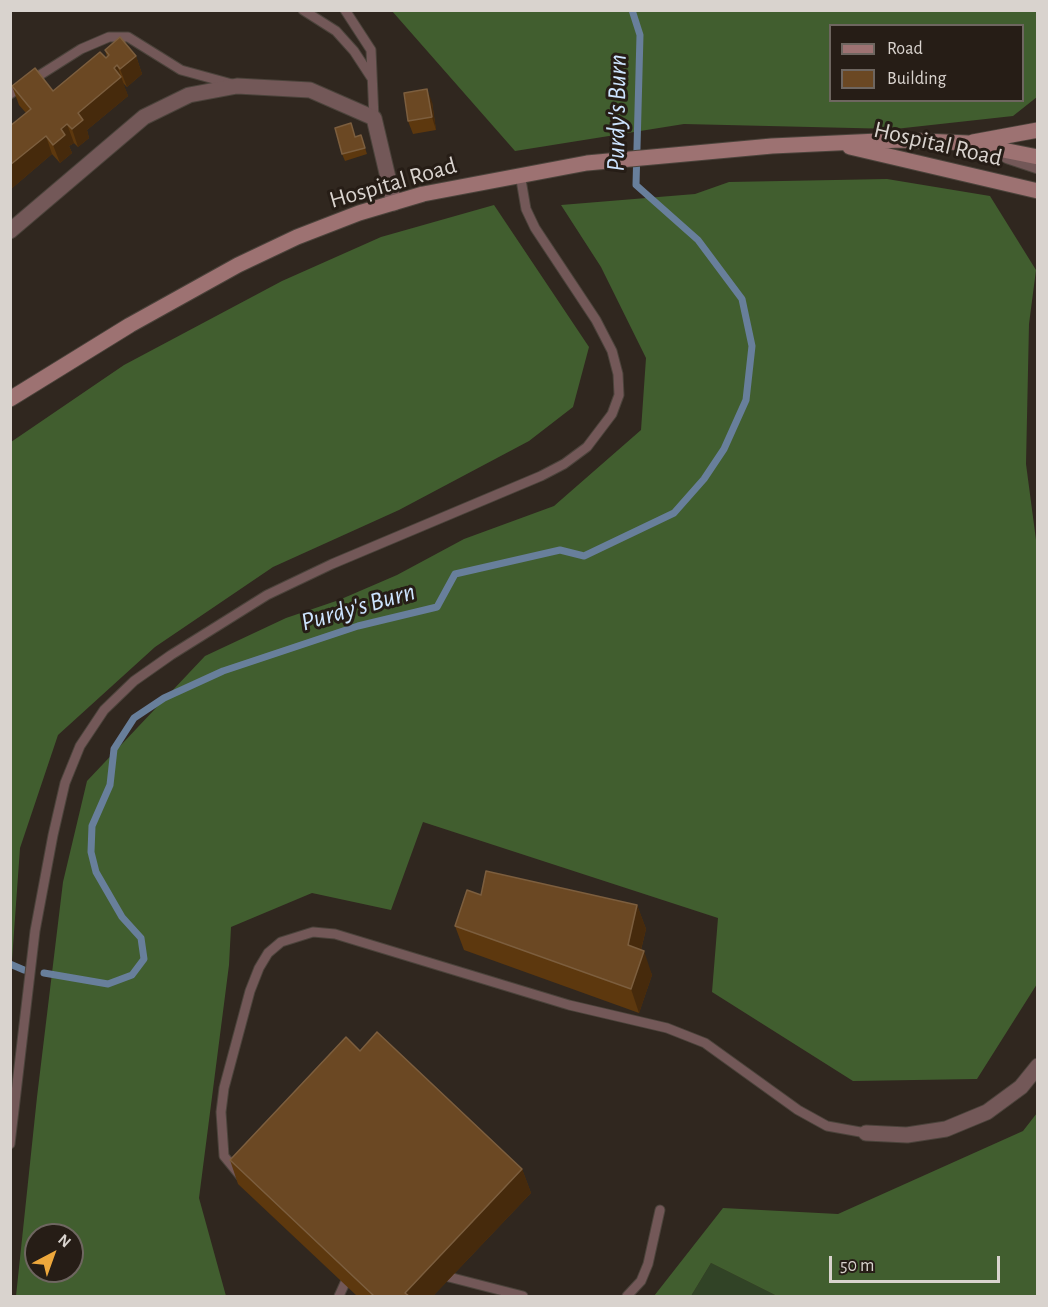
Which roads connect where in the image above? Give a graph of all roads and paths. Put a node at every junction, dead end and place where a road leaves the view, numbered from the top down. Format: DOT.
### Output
graph roads {
  1 [pos="303,10"];
  2 [pos="345,10"];
  3 [pos="372,79"];
  4 [pos="237,86"];
  5 [pos="10,94"];
  6 [pos="374,118"];
  7 [pos="1038,130"];
  8 [pos="830,143"];
  9 [pos="968,143"];
  10 [pos="1038,157"];
  11 [pos="1038,166"];
  12 [pos="520,174"];
  13 [pos="1037,191"];
  14 [pos="394,203"];
  15 [pos="10,231"];
  16 [pos="10,399"];
  17 [pos="1038,1066"];
  18 [pos="866,1133"];
  19 [pos="10,1144"];
  20 [pos="247,1183"];
  21 [pos="660,1210"];
  22 [pos="352,1267"];
  23 [pos="430,1272"];
  24 [pos="339,1296"];
  25 [pos="523,1296"];
  26 [pos="627,1296"];
  1 -- 3 [label="lane"];
  2 -- 3 [label="lane"];
  3 -- 6 [label="lane"];
  4 -- 5 [label="lane"];
  4 -- 6 [label="street"];
  4 -- 15 [label="street"];
  6 -- 14 [label="street"];
  7 -- 9 [label="main road"];
  8 -- 9 [label="main road, Hospital Road"];
  8 -- 12 [label="main road, Hospital Road"];
  8 -- 13 [label="main road, Hospital Road"];
  9 -- 10 [label="main road, Hospital Road"];
  9 -- 11 [label="street"];
  12 -- 14 [label="main road, Hospital Road"];
  12 -- 19 [label="lane"];
  14 -- 16 [label="main road, Hospital Road"];
  17 -- 18 [label="street"];
  18 -- 20 [label="lane"];
  21 -- 26 [label="lane"];
  22 -- 24 [label="lane"];
  23 -- 25 [label="lane"];
}
